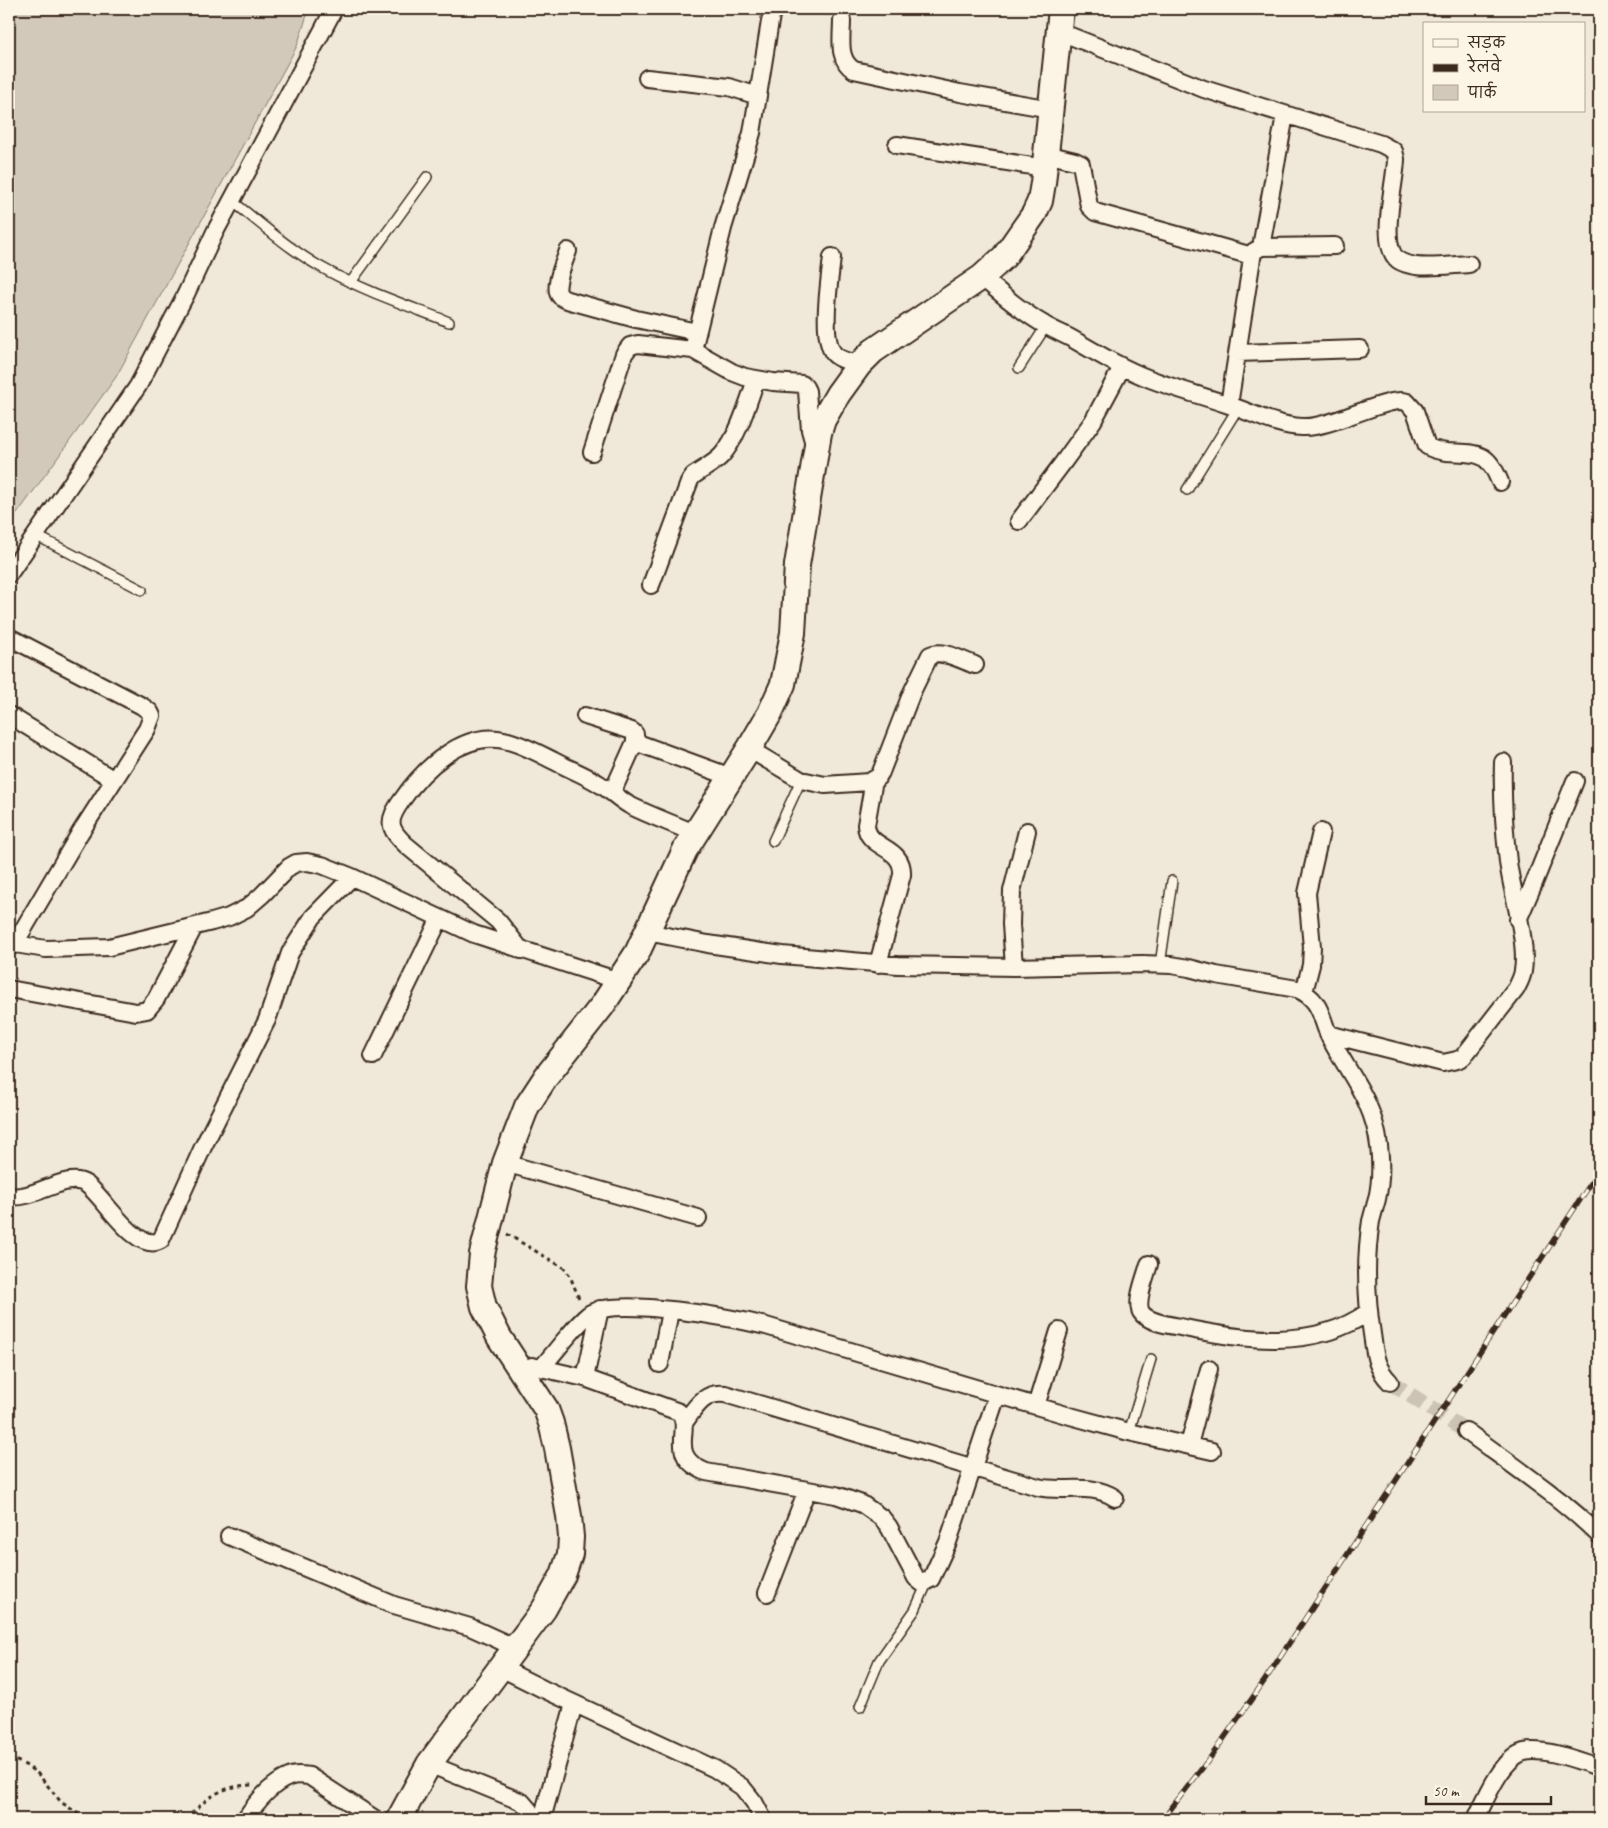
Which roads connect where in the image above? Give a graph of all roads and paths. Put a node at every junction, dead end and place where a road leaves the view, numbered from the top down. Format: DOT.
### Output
graph roads {
  1 [pos="334,9"];
  2 [pos="772,9"];
  3 [pos="842,20"];
  4 [pos="1060,20"];
  5 [pos="647,78"];
  6 [pos="758,96"];
  7 [pos="1051,110"];
  8 [pos="1285,115"];
  9 [pos="897,145"];
  10 [pos="1046,161"];
  11 [pos="427,177"];
  12 [pos="232,201"];
  13 [pos="1335,246"];
  14 [pos="568,250"];
  15 [pos="1257,252"];
  16 [pos="832,257"];
  17 [pos="1469,264"];
  18 [pos="982,277"];
  19 [pos="352,282"];
  20 [pos="449,322"];
  21 [pos="1046,326"];
  22 [pos="698,332"];
  23 [pos="1360,349"];
  24 [pos="693,350"];
  25 [pos="1237,353"];
  26 [pos="859,365"];
  27 [pos="1020,368"];
  28 [pos="1122,368"];
  29 [pos="756,380"];
  30 [pos="1233,406"];
  31 [pos="817,448"];
  32 [pos="592,452"];
  33 [pos="1500,482"];
  34 [pos="1187,490"];
  35 [pos="1018,521"];
  36 [pos="35,536"];
  37 [pos="9,574"];
  38 [pos="651,585"];
  39 [pos="142,590"];
  40 [pos="9,637"];
  41 [pos="975,665"];
  42 [pos="9,715"];
  43 [pos="585,716"];
  44 [pos="634,742"];
  45 [pos="749,749"];
  46 [pos="1503,762"];
  47 [pos="732,777"];
  48 [pos="114,780"];
  49 [pos="801,780"];
  50 [pos="874,780"];
  51 [pos="1575,781"];
  52 [pos="612,793"];
  53 [pos="1026,831"];
  54 [pos="1321,832"];
  55 [pos="696,834"];
  56 [pos="773,841"];
  57 [pos="352,876"];
  58 [pos="1172,881"];
  59 [pos="440,918"];
  60 [pos="1518,920"];
  61 [pos="194,927"];
  62 [pos="647,932"];
  63 [pos="11,944"];
  64 [pos="521,950"];
  65 [pos="878,964"];
  66 [pos="1160,965"];
  67 [pos="1014,967"];
  68 [pos="619,981"];
  69 [pos="9,989"];
  70 [pos="1304,992"];
  71 [pos="1328,1034"];
  72 [pos="373,1056"];
  73 [pos="506,1163"];
  74 [pos="9,1196"];
  75 [pos="698,1218"];
  76 [pos="489,1224"];
  77 [pos="1149,1264"];
  78 [pos="670,1311"];
  79 [pos="1368,1312"];
  80 [pos="594,1313"];
  81 [pos="1059,1331"];
  82 [pos="1151,1359"];
  83 [pos="516,1362"];
  84 [pos="660,1364"];
  85 [pos="542,1367"];
  86 [pos="1209,1369"];
  87 [pos="585,1378"];
  88 [pos="1390,1382"];
  89 [pos="997,1394"];
  90 [pos="1036,1406"];
  91 [pos="684,1423"];
  92 [pos="1466,1431"];
  93 [pos="1129,1432"];
  94 [pos="1189,1445"];
  95 [pos="1212,1451"];
  96 [pos="972,1468"];
  97 [pos="807,1490"];
  98 [pos="1114,1498"];
  99 [pos="229,1536"];
  100 [pos="1599,1536"];
  101 [pos="928,1581"];
  102 [pos="767,1593"];
  103 [pos="516,1648"];
  104 [pos="501,1668"];
  105 [pos="574,1704"];
  106 [pos="860,1707"];
  107 [pos="9,1756"];
  108 [pos="429,1764"];
  109 [pos="1599,1767"];
  110 [pos="277,1784"];
  111 [pos="86,1819"];
  112 [pos="186,1819"];
  113 [pos="245,1819"];
  114 [pos="375,1819"];
  115 [pos="400,1819"];
  116 [pos="530,1819"];
  117 [pos="542,1819"];
  118 [pos="763,1819"];
  119 [pos="1476,1819"];
  1 -- 12 [label="street"];
  2 -- 6 [label="street"];
  3 -- 7 [label="street"];
  4 -- 7 [label="street"];
  4 -- 8 [label="street"];
  5 -- 6 [label="street"];
  6 -- 22 [label="street"];
  7 -- 10 [label="street"];
  8 -- 15 [label="street"];
  8 -- 17 [label="street"];
  9 -- 10 [label="street"];
  10 -- 15 [label="street"];
  10 -- 18 [label="street"];
  11 -- 19 [label="lane"];
  12 -- 19 [label="lane"];
  12 -- 36 [label="street"];
  13 -- 15 [label="street"];
  14 -- 22 [label="street"];
  15 -- 25 [label="street"];
  16 -- 26 [label="street"];
  18 -- 21 [label="street"];
  18 -- 26 [label="street"];
  19 -- 20 [label="lane"];
  21 -- 27 [label="lane"];
  21 -- 28 [label="street"];
  22 -- 24 [label="street"];
  23 -- 25 [label="street"];
  24 -- 29 [label="street"];
  24 -- 32 [label="street"];
  25 -- 30 [label="street"];
  26 -- 31 [label="street"];
  28 -- 30 [label="street"];
  28 -- 35 [label="street"];
  29 -- 31 [label="street"];
  29 -- 38 [label="street"];
  30 -- 33 [label="street"];
  30 -- 34 [label="lane"];
  31 -- 45 [label="street"];
  36 -- 37 [label="street"];
  36 -- 39 [label="lane"];
  40 -- 48 [label="street"];
  41 -- 50 [label="street"];
  42 -- 48 [label="street"];
  43 -- 44 [label="street"];
  44 -- 47 [label="street"];
  44 -- 52 [label="street"];
  45 -- 47 [label="street"];
  45 -- 49 [label="street"];
  46 -- 60 [label="street"];
  47 -- 55 [label="street"];
  48 -- 63 [label="street"];
  49 -- 50 [label="street"];
  49 -- 56 [label="lane"];
  50 -- 65 [label="street"];
  51 -- 60 [label="street"];
  52 -- 55 [label="street"];
  52 -- 64 [label="street"];
  53 -- 67 [label="street"];
  54 -- 70 [label="street"];
  55 -- 62 [label="street"];
  57 -- 59 [label="street"];
  57 -- 61 [label="street"];
  57 -- 74 [label="street"];
  58 -- 66 [label="lane"];
  59 -- 64 [label="street"];
  59 -- 72 [label="street"];
  60 -- 71 [label="street"];
  61 -- 63 [label="street"];
  61 -- 69 [label="street"];
  62 -- 65 [label="street"];
  62 -- 68 [label="street"];
  64 -- 68 [label="street"];
  65 -- 67 [label="street"];
  66 -- 67 [label="street"];
  66 -- 70 [label="street"];
  68 -- 73 [label="street"];
  70 -- 71 [label="street"];
  71 -- 79 [label="street"];
  73 -- 75 [label="street"];
  73 -- 76 [label="street"];
  76 -- 80 [label="path"];
  76 -- 83 [label="street"];
  77 -- 79 [label="street"];
  78 -- 80 [label="street"];
  78 -- 84 [label="street"];
  78 -- 89 [label="street"];
  79 -- 88 [label="street"];
  80 -- 85 [label="street"];
  80 -- 87 [label="street"];
  81 -- 90 [label="street"];
  82 -- 93 [label="lane"];
  83 -- 85 [label="street"];
  83 -- 103 [label="street"];
  85 -- 87 [label="street"];
  86 -- 94 [label="street"];
  87 -- 91 [label="street"];
  89 -- 90 [label="street"];
  89 -- 96 [label="street"];
  90 -- 93 [label="street"];
  91 -- 96 [label="street"];
  91 -- 97 [label="street"];
  92 -- 100 [label="street"];
  93 -- 94 [label="street"];
  94 -- 95 [label="street"];
  96 -- 98 [label="street"];
  96 -- 101 [label="street"];
  97 -- 101 [label="street"];
  97 -- 102 [label="street"];
  99 -- 103 [label="street"];
  101 -- 106 [label="lane"];
  103 -- 104 [label="street"];
  104 -- 105 [label="street"];
  104 -- 108 [label="street"];
  105 -- 117 [label="street"];
  105 -- 118 [label="street"];
  107 -- 111 [label="path"];
  108 -- 115 [label="street"];
  108 -- 116 [label="street"];
  109 -- 119 [label="street"];
  110 -- 112 [label="path"];
  110 -- 113 [label="street"];
  110 -- 114 [label="street"];
}
